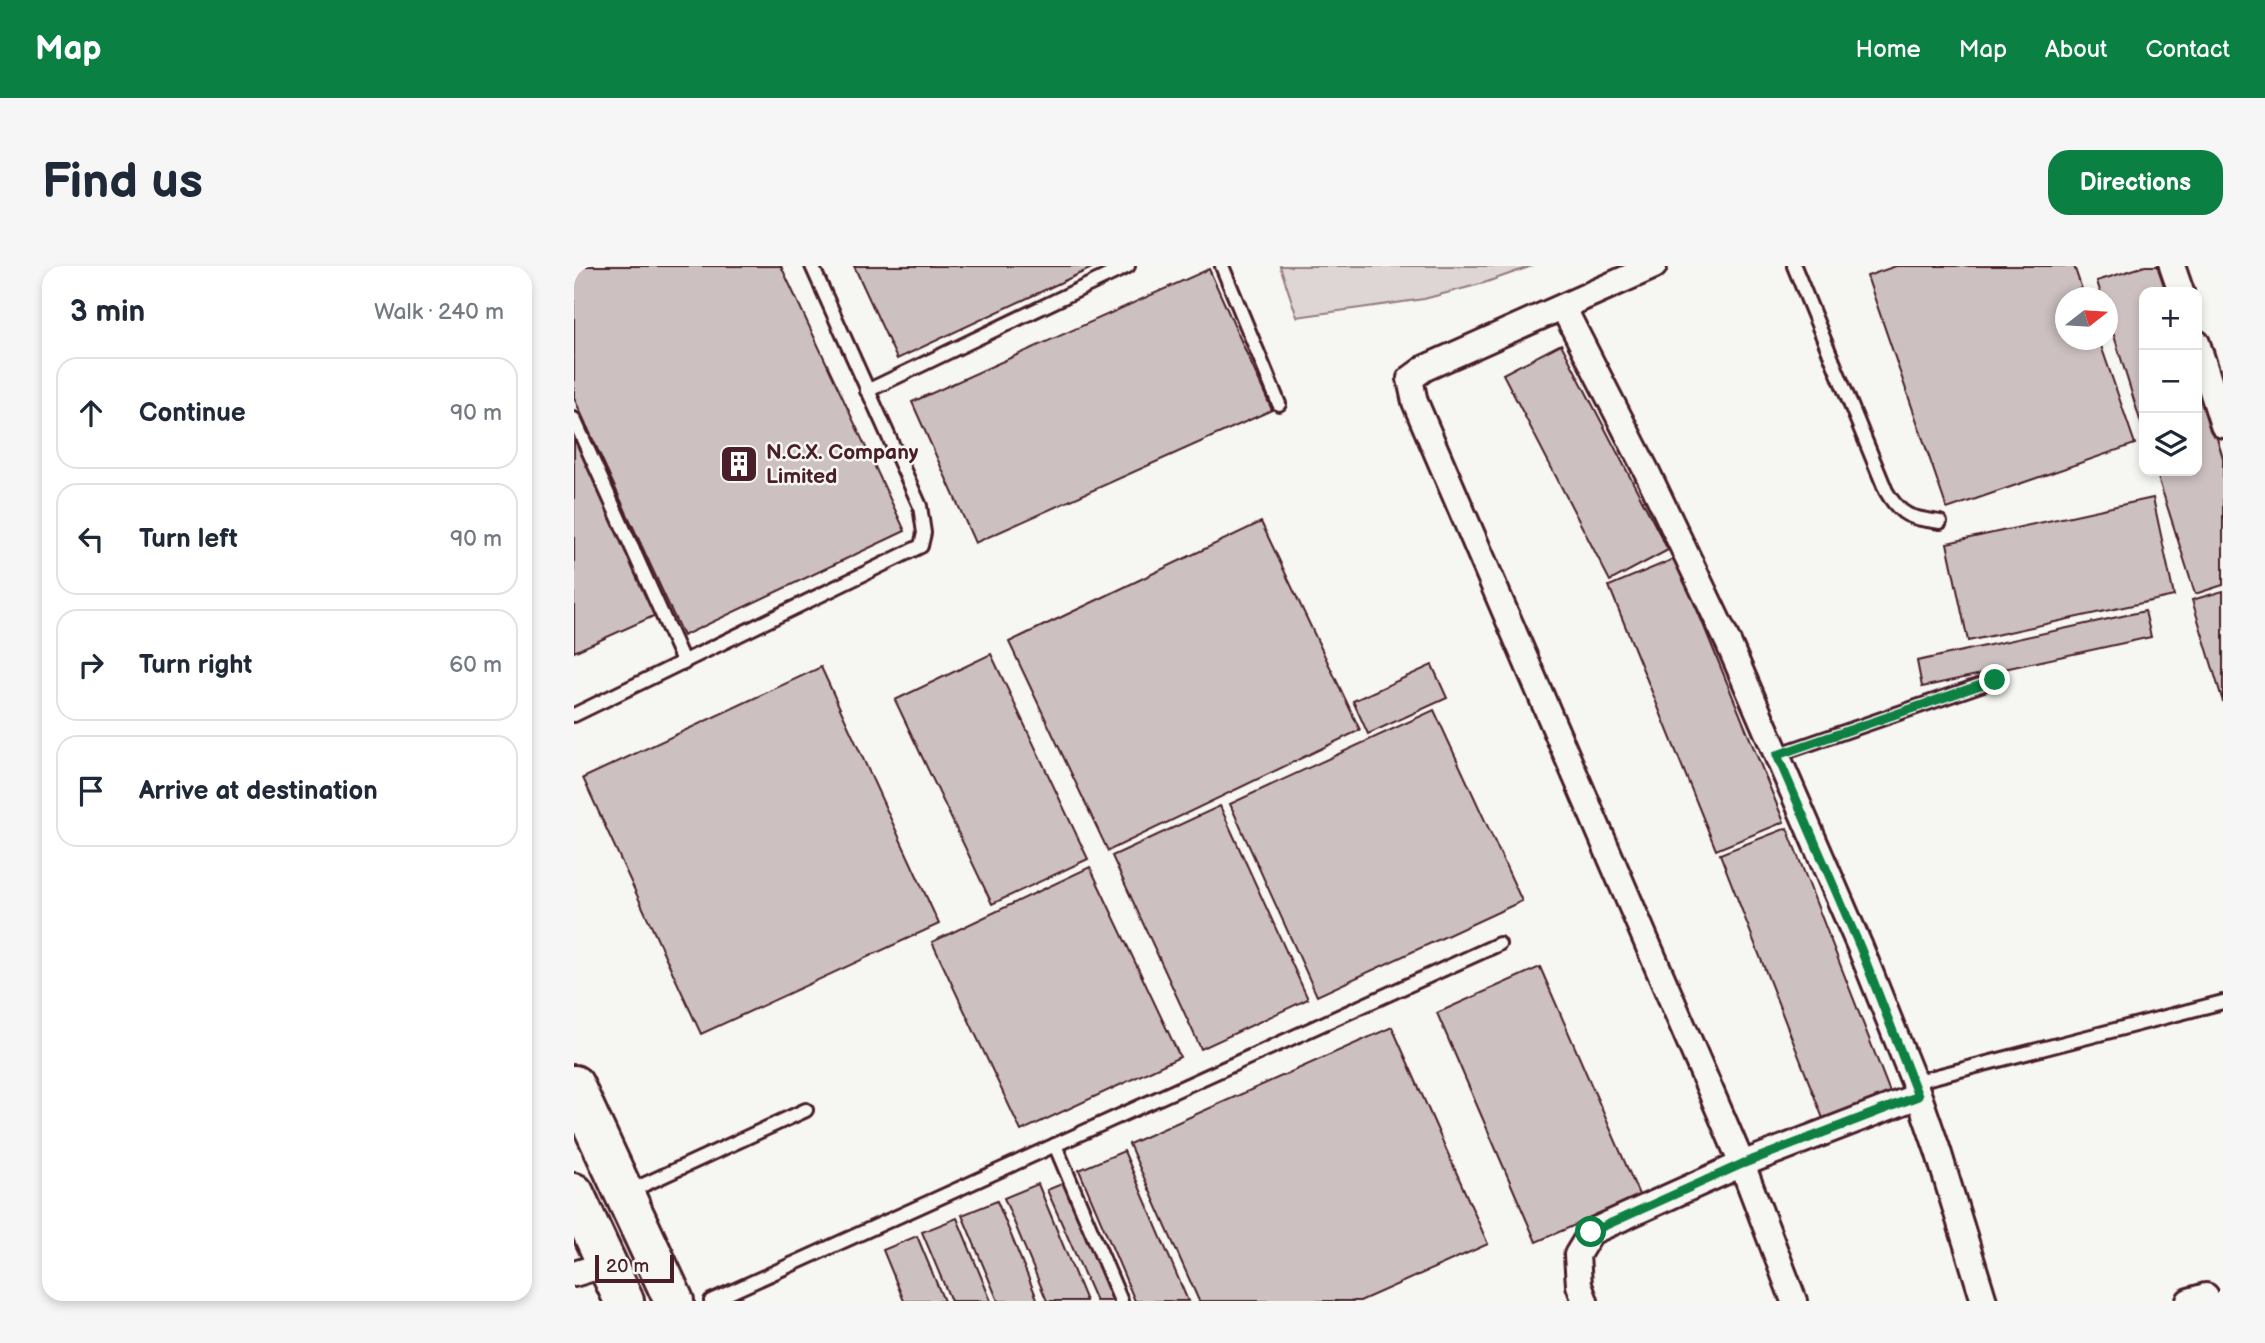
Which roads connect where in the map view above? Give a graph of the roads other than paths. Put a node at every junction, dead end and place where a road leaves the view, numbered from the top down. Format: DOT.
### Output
graph roads {
  1 [pos="811,266"];
  2 [pos="1128,266"];
  3 [pos="1222,266"];
  4 [pos="1654,266"];
  5 [pos="1794,266"];
  6 [pos="2172,266"];
  7 [pos="2179,287"];
  8 [pos="1563,307"];
  9 [pos="2199,350"];
  10 [pos="867,391"];
  11 [pos="1279,404"];
  12 [pos="574,419"];
  13 [pos="2223,425"];
  14 [pos="1940,522"];
  15 [pos="684,663"];
  16 [pos="1995,680"];
  17 [pos="574,715"];
  18 [pos="1777,755"];
  19 [pos="1499,944"];
  20 [pos="2223,1002"];
  21 [pos="574,1085"];
  22 [pos="1916,1089"];
  23 [pos="806,1110"];
  24 [pos="1055,1145"];
  25 [pos="1742,1164"];
  26 [pos="574,1192"];
  27 [pos="624,1194"];
  28 [pos="591,1269"];
  29 [pos="624,1301"];
  30 [pos="674,1301"];
  31 [pos="711,1301"];
  32 [pos="1121,1301"];
  33 [pos="1585,1301"];
  34 [pos="1794,1301"];
  35 [pos="1984,1301"];
  1 -- 10 [label="lane"];
  2 -- 10 [label="lane"];
  3 -- 11 [label="lane"];
  4 -- 8 [label="street"];
  5 -- 14 [label="lane"];
  6 -- 7 [label="street"];
  8 -- 18 [label="street"];
  8 -- 25 [label="street"];
  9 -- 13 [label="street"];
  10 -- 15 [label="lane"];
  12 -- 15 [label="lane"];
  15 -- 17 [label="lane"];
  16 -- 18 [label="lane"];
  18 -- 22 [label="street"];
  19 -- 24 [label="lane"];
  20 -- 22 [label="lane"];
  21 -- 27 [label="main road"];
  22 -- 25 [label="street"];
  22 -- 35 [label="street"];
  23 -- 27 [label="lane"];
  24 -- 31 [label="lane"];
  24 -- 32 [label="lane"];
  25 -- 33 [label="street"];
  25 -- 34 [label="street"];
  26 -- 28 [label="main road"];
  27 -- 30 [label="main road"];
  28 -- 29 [label="main road"];
}
